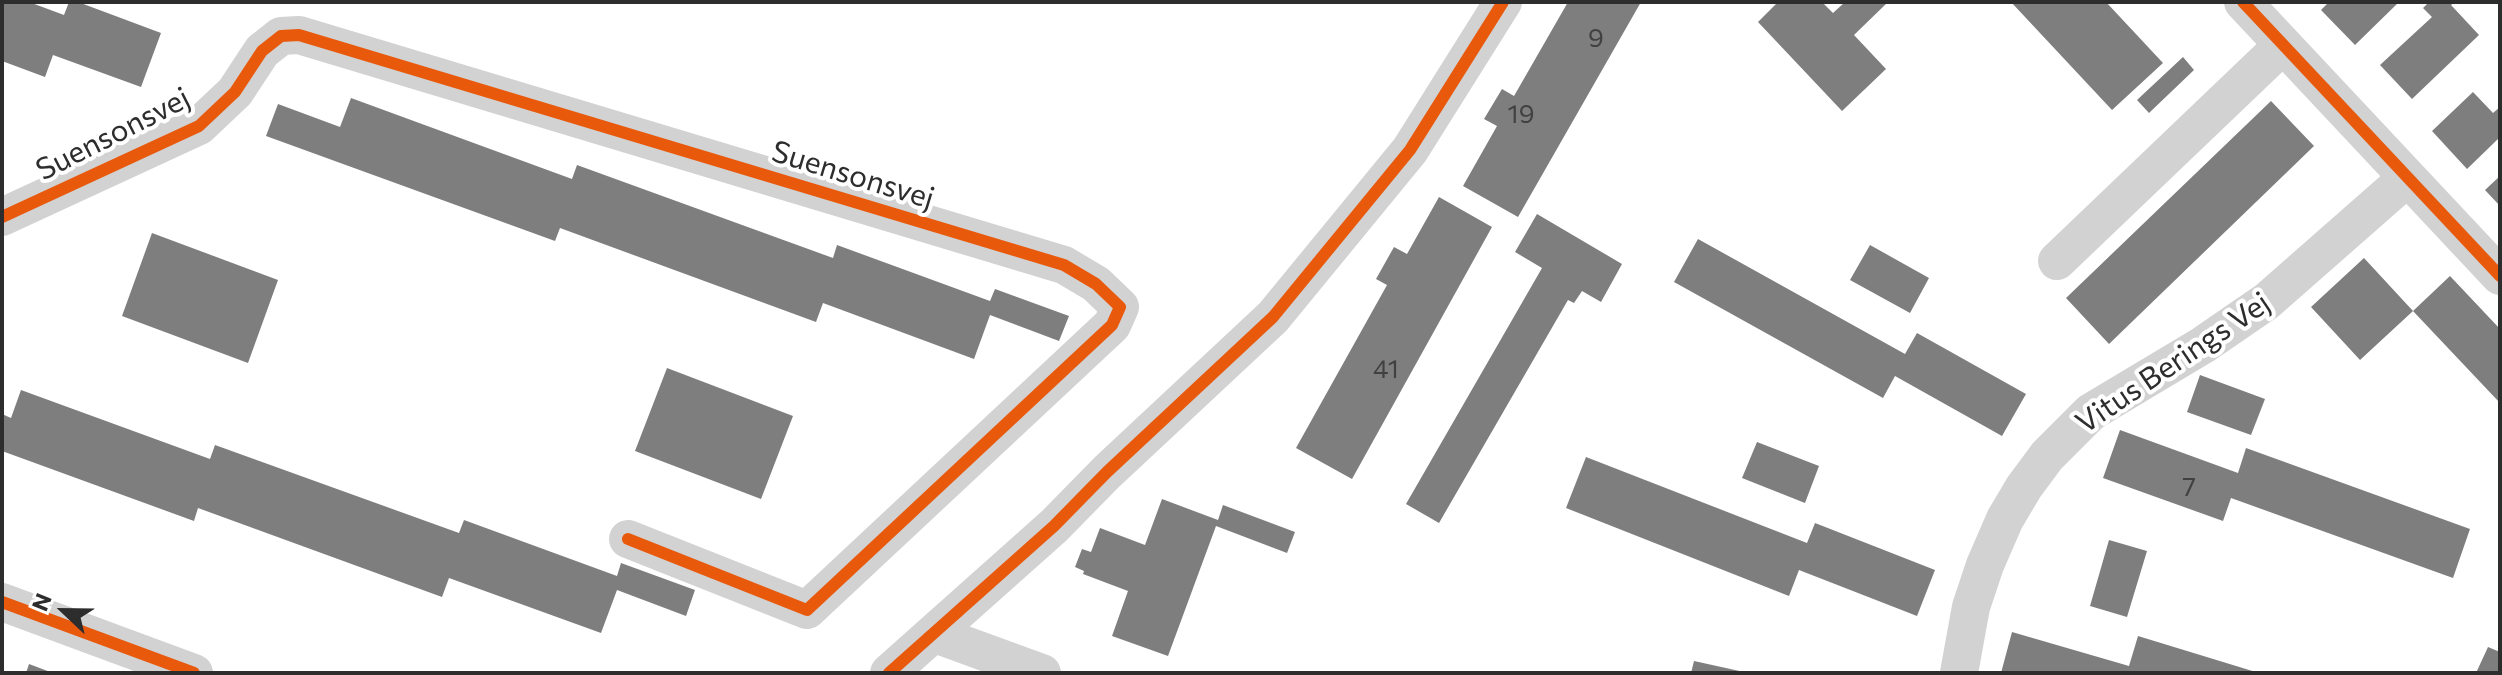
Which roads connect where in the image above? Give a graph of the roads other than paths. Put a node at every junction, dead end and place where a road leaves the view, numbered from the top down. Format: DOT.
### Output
graph roads {
  1 [pos="1503,2"];
  2 [pos="2243,2"];
  3 [pos="2283,45"];
  4 [pos="2407,178"];
  5 [pos="2,217"];
  6 [pos="2057,261"];
  7 [pos="2500,276"];
  8 [pos="628,539"];
  9 [pos="2,602"];
  10 [pos="935,634"];
  11 [pos="194,673"];
  12 [pos="889,673"];
  13 [pos="1042,673"];
  14 [pos="1959,673"];
  1 -- 10 [label="street"];
  2 -- 3 [label="street"];
  3 -- 4 [label="street"];
  3 -- 6 [label="street"];
  4 -- 7 [label="street"];
  4 -- 14 [label="street, Vitus Berings Vej"];
  5 -- 8 [label="street, Suensonsvej"];
  9 -- 11 [label="street"];
  10 -- 12 [label="street"];
  10 -- 13 [label="street"];
}
